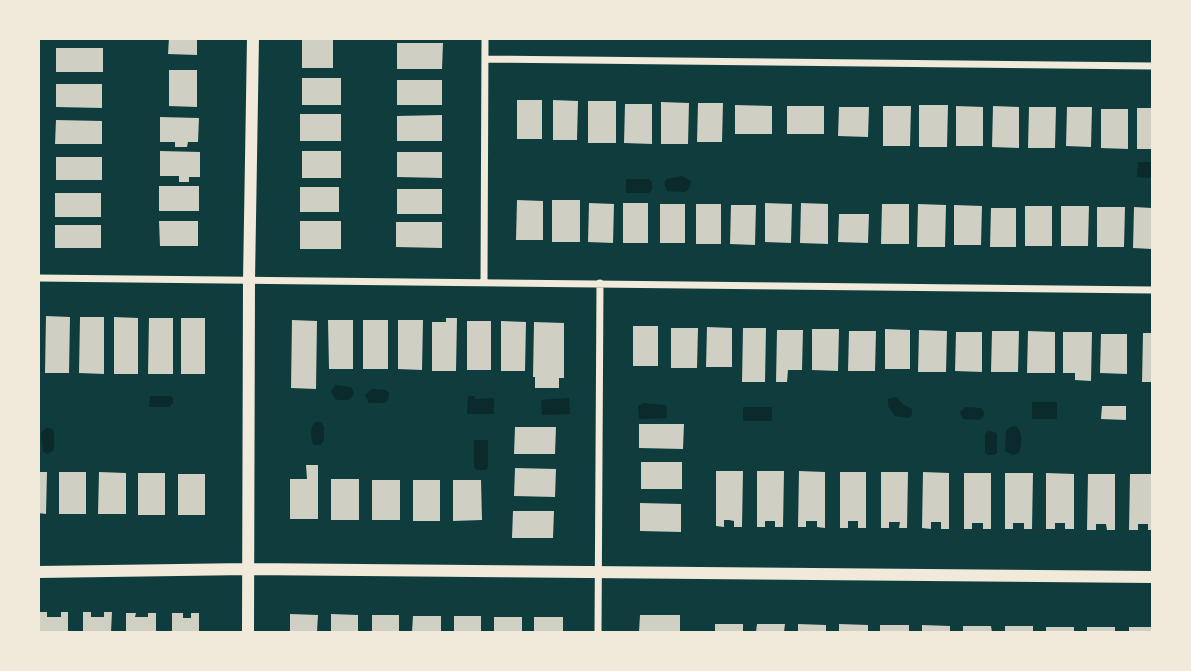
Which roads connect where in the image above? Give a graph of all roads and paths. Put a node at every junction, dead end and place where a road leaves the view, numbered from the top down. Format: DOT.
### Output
graph roads {
  1 [pos="253,38"];
  2 [pos="485,38"];
  3 [pos="485,59"];
  4 [pos="1153,66"];
  5 [pos="38,278"];
  6 [pos="249,280"];
  7 [pos="484,282"];
  8 [pos="600,283"];
  9 [pos="1153,290"];
  10 [pos="248,569"];
  11 [pos="38,572"];
  12 [pos="598,573"];
  13 [pos="1153,577"];
  14 [pos="248,632"];
  15 [pos="598,632"];
  1 -- 6 [label="street"];
  2 -- 3 [label="street"];
  3 -- 4 [label="street"];
  3 -- 7 [label="street"];
  5 -- 6 [label="street"];
  6 -- 7 [label="street"];
  6 -- 10 [label="street"];
  7 -- 8 [label="street"];
  8 -- 9 [label="street"];
  8 -- 12 [label="street"];
  10 -- 11 [label="street"];
  10 -- 12 [label="street"];
  10 -- 14 [label="street"];
  12 -- 13 [label="street"];
  12 -- 15 [label="street"];
}
